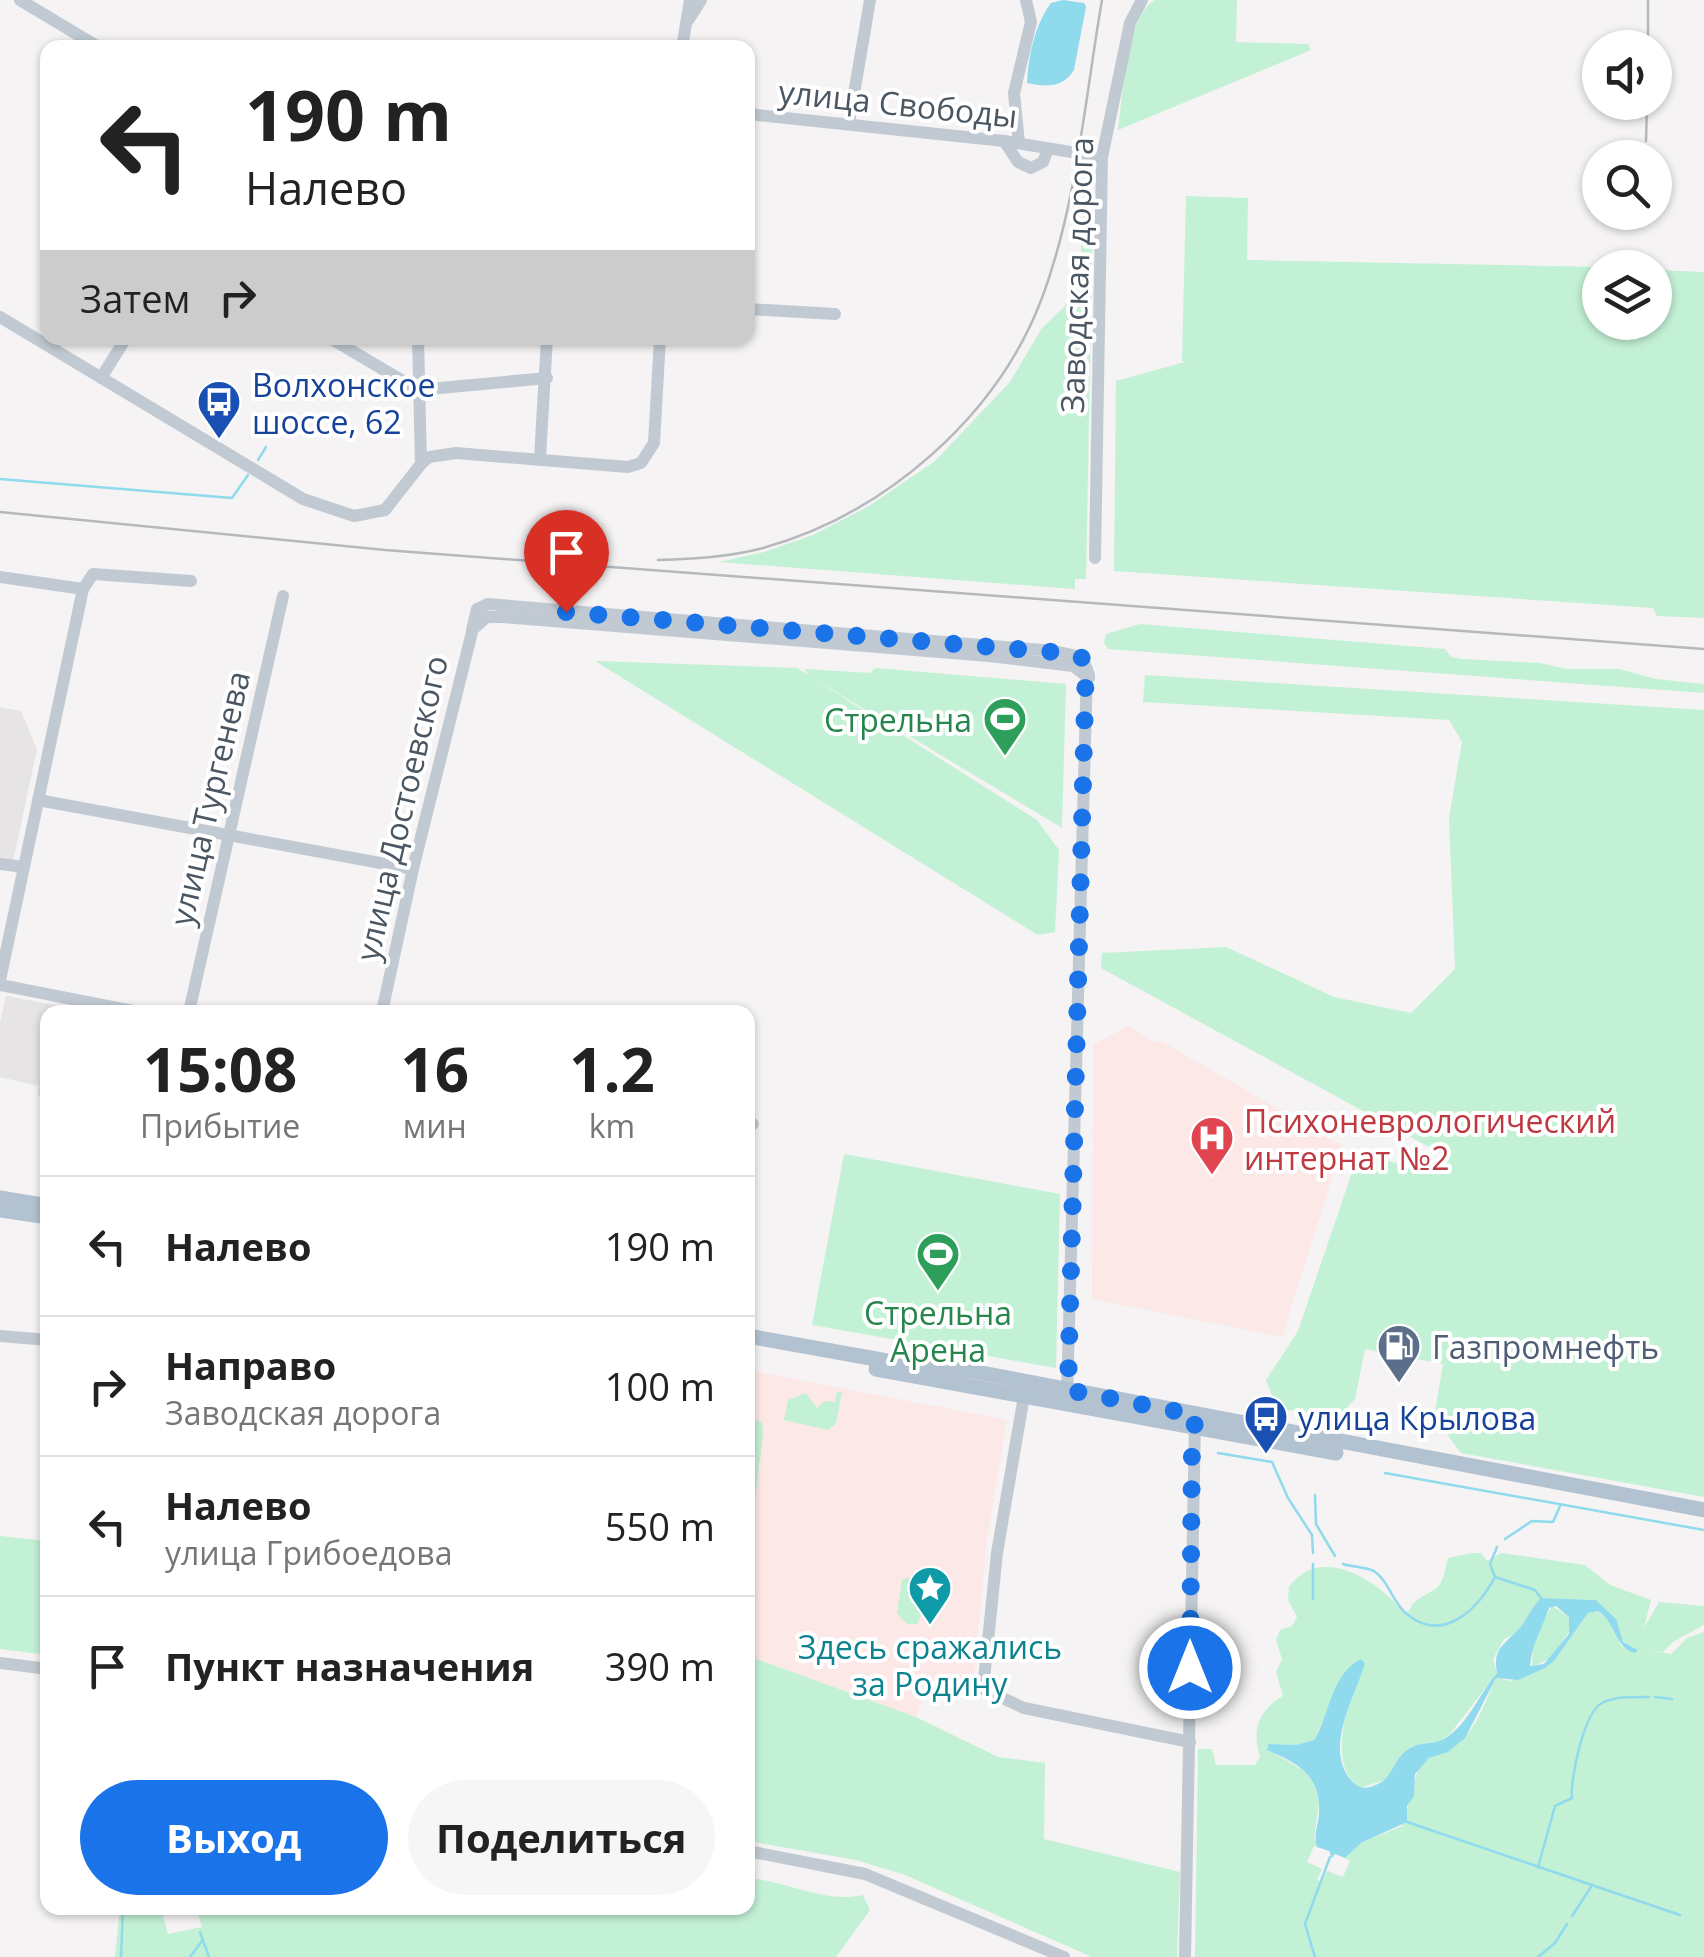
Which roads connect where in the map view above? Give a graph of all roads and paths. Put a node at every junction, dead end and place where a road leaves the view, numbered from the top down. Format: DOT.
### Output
graph roads {
  1 [pos="20,0"];
  2 [pos="690,0"];
  3 [pos="702,0"];
  4 [pos="870,0"];
  5 [pos="1026,0"];
  6 [pos="1142,0"];
  7 [pos="685,26"];
  8 [pos="87,40"];
  9 [pos="683,40"];
  10 [pos="755,115"];
  11 [pos="849,123"];
  12 [pos="1011,142"];
  13 [pos="1048,148"];
  14 [pos="1102,156"];
  15 [pos="755,309"];
  16 [pos="835,314"];
  17 [pos="0,317"];
  18 [pos="40,341"];
  19 [pos="47,345"];
  20 [pos="122,345"];
  21 [pos="342,345"];
  22 [pos="418,345"];
  23 [pos="547,345"];
  24 [pos="660,345"];
  25 [pos="102,378"];
  26 [pos="547,378"];
  27 [pos="418,390"];
  28 [pos="540,458"];
  29 [pos="421,464"];
  30 [pos="1095,558"];
  31 [pos="0,577"];
  32 [pos="191,581"];
  33 [pos="83,589"];
  34 [pos="284,596"];
  35 [pos="38,800"];
  36 [pos="229,833"];
  37 [pos="0,864"];
  38 [pos="23,867"];
  39 [pos="412,869"];
  40 [pos="0,983"];
  41 [pos="105,1005"];
  42 [pos="191,1005"];
  43 [pos="383,1005"];
  44 [pos="0,1198"];
  45 [pos="40,1205"];
  46 [pos="0,1210"];
  47 [pos="40,1216"];
  48 [pos="0,1336"];
  49 [pos="755,1337"];
  50 [pos="40,1339"];
  51 [pos="755,1346"];
  52 [pos="1024,1396"];
  53 [pos="1067,1397"];
  54 [pos="1195,1422"];
  55 [pos="1704,1510"];
  56 [pos="1704,1519"];
  57 [pos="0,1663"];
  58 [pos="40,1668"];
  59 [pos="1190,1742"];
  60 [pos="755,1851"];
  61 [pos="1064,1957"];
  62 [pos="1185,1957"];
  1 -- 8 [label="street"];
  2 -- 7 [label="street"];
  3 -- 7 [label="street"];
  4 -- 11 [label="street"];
  5 -- 12 [label="street"];
  6 -- 14 [label="street, Заводская дорога"];
  7 -- 9 [label="street"];
  10 -- 11 [label="street, улица Свободы"];
  11 -- 12 [label="street, улица Свободы"];
  12 -- 13 [label="street, улица Свободы"];
  12 -- 13 [label="street"];
  13 -- 14 [label="street, улица Свободы"];
  14 -- 30 [label="street, Заводская дорога"];
  15 -- 16 [label="street"];
  17 -- 18 [label="street"];
  19 -- 25 [label="street"];
  20 -- 25 [label="street"];
  21 -- 27 [label="street"];
  22 -- 27 [label="street"];
  23 -- 26 [label="street"];
  24 -- 28 [label="street"];
  25 -- 29 [label="street"];
  26 -- 27 [label="street"];
  26 -- 28 [label="street"];
  27 -- 29 [label="street"];
  28 -- 29 [label="street"];
  31 -- 33 [label="street"];
  32 -- 33 [label="street"];
  33 -- 35 [label="street"];
  34 -- 36 [label="street, улица Тургенева"];
  35 -- 36 [label="street"];
  35 -- 38 [label="street"];
  36 -- 39 [label="street"];
  36 -- 42 [label="street, улица Тургенева"];
  37 -- 38 [label="street"];
  38 -- 40 [label="street"];
  39 -- 43 [label="street, улица Достоевского"];
  39 -- 53 [label="street, улица Достоевского"];
  40 -- 41 [label="street"];
  44 -- 45 [label="main road"];
  46 -- 47 [label="main road"];
  48 -- 50 [label="street"];
  49 -- 53 [label="main road"];
  51 -- 52 [label="main road"];
  52 -- 53 [label="main road"];
  52 -- 59 [label="street"];
  53 -- 54 [label="main road"];
  54 -- 55 [label="main road"];
  54 -- 56 [label="main road"];
  54 -- 59 [label="street"];
  57 -- 58 [label="street"];
  59 -- 62 [label="street"];
  60 -- 61 [label="street"];
}
